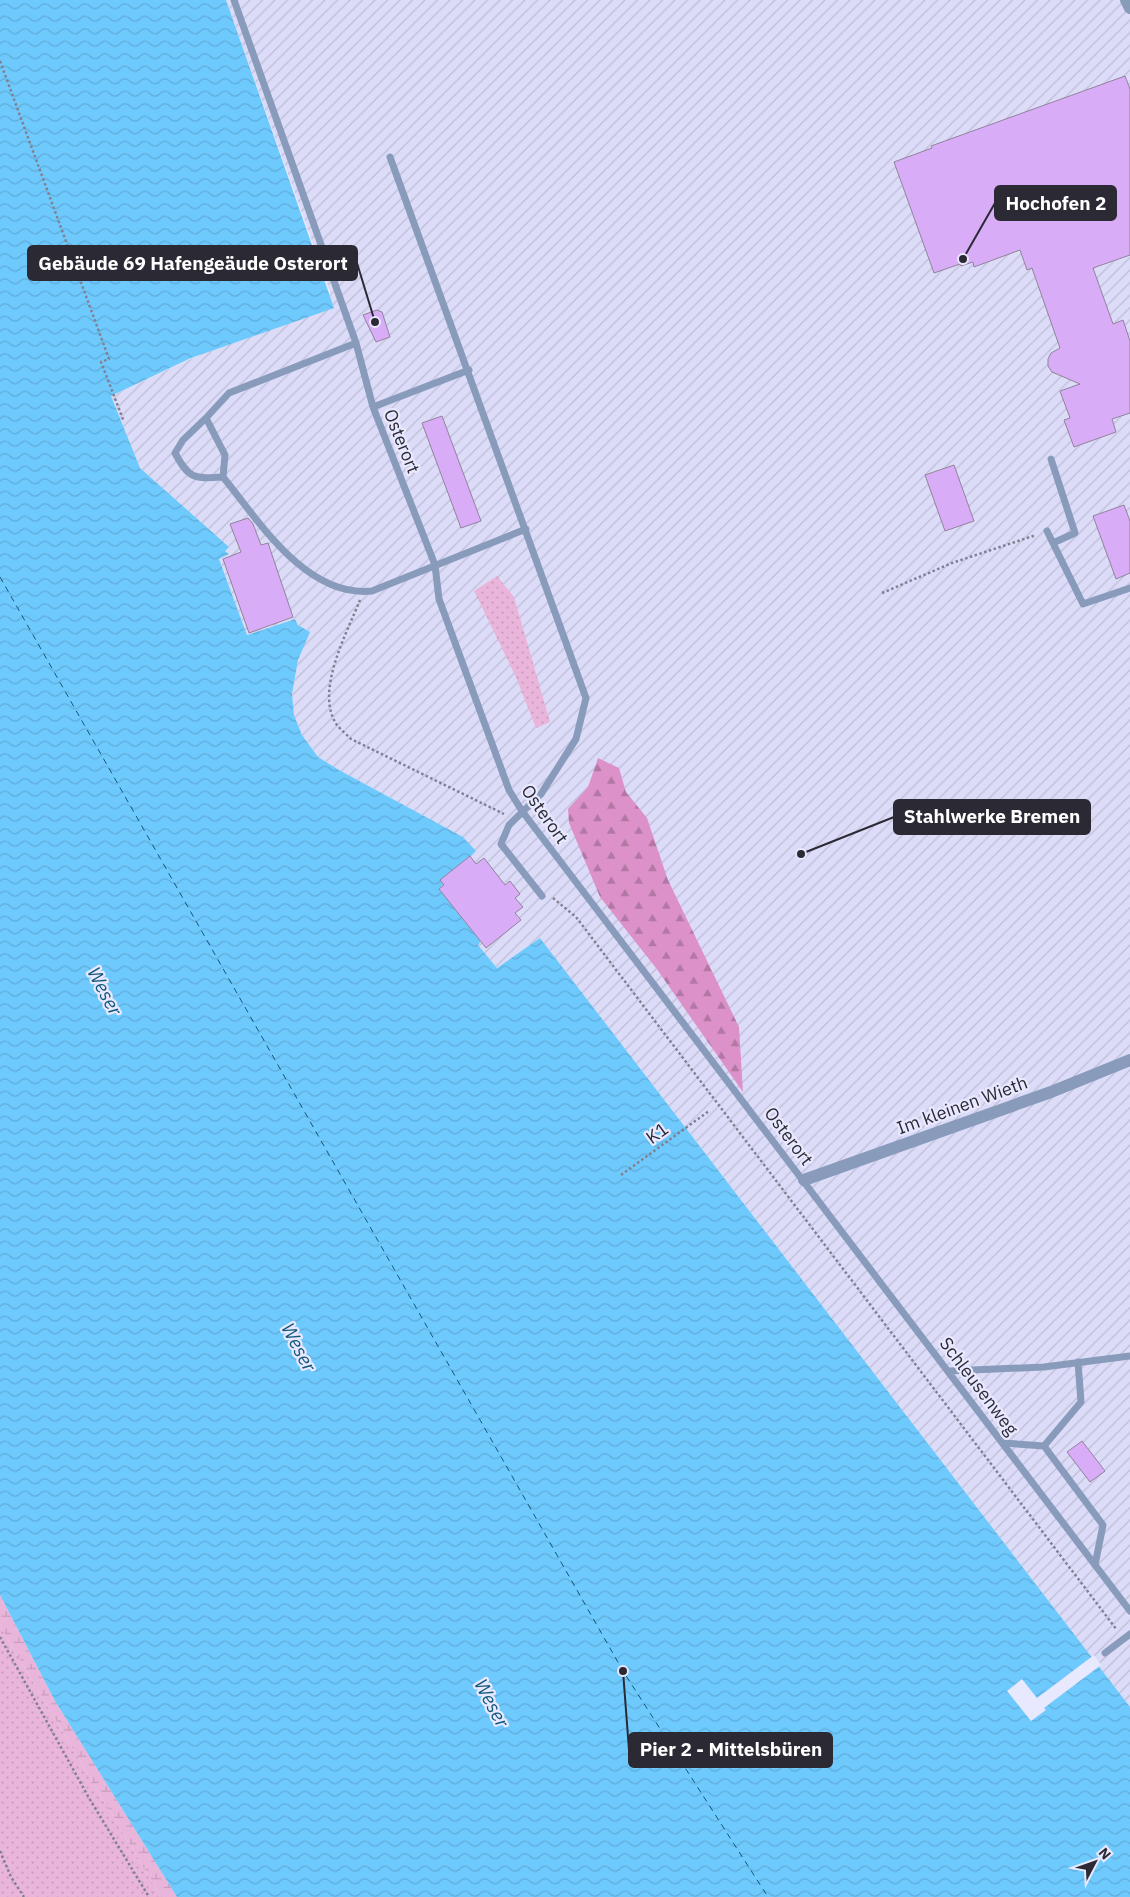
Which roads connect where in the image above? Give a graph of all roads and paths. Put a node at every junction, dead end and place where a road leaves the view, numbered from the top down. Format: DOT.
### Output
graph roads {
  1 [pos="234,0"];
  2 [pos="1126,0"];
  3 [pos="1130,8"];
  4 [pos="0,61"];
  5 [pos="390,157"];
  6 [pos="356,344"];
  7 [pos="469,370"];
  8 [pos="372,406"];
  9 [pos="206,418"];
  10 [pos="124,422"];
  11 [pos="1051,459"];
  12 [pos="223,477"];
  13 [pos="526,530"];
  14 [pos="1047,531"];
  15 [pos="1053,543"];
  16 [pos="435,566"];
  17 [pos="1130,588"];
  18 [pos="364,592"];
  19 [pos="882,592"];
  20 [pos="522,811"];
  21 [pos="542,896"];
  22 [pos="1130,1060"];
  23 [pos="709,1111"];
  24 [pos="621,1175"];
  25 [pos="804,1180"];
  26 [pos="1130,1356"];
  27 [pos="1078,1362"];
  28 [pos="949,1371"];
  29 [pos="1003,1443"];
  30 [pos="1044,1446"];
  31 [pos="1095,1565"];
  32 [pos="1130,1611"];
  33 [pos="0,1637"];
  34 [pos="1127,1637"];
  35 [pos="1105,1654"];
  36 [pos="0,1851"];
  37 [pos="24,1897"];
  38 [pos="149,1897"];
  1 -- 6 [label="lane, Osterort"];
  2 -- 3 [label="street"];
  4 -- 10 [label="path"];
  5 -- 7 [label="lane"];
  6 -- 8 [label="lane, Osterort"];
  6 -- 9 [label="lane"];
  7 -- 8 [label="lane, Osterort"];
  7 -- 13 [label="lane"];
  8 -- 16 [label="lane, Osterort"];
  9 -- 12 [label="lane"];
  9 -- 12 [label="lane"];
  11 -- 15 [label="lane"];
  12 -- 18 [label="lane"];
  13 -- 16 [label="lane"];
  13 -- 20 [label="lane"];
  14 -- 15 [label="lane"];
  14 -- 19 [label="path"];
  15 -- 17 [label="lane"];
  16 -- 18 [label="lane"];
  16 -- 20 [label="lane, Osterort"];
  18 -- 20 [label="path"];
  20 -- 21 [label="lane"];
  20 -- 25 [label="lane, Osterort"];
  21 -- 34 [label="path"];
  22 -- 25 [label="street, Im kleinen Wieth"];
  23 -- 24 [label="path, K1"];
  25 -- 28 [label="lane, Schleusenweg"];
  26 -- 27 [label="lane"];
  27 -- 28 [label="lane"];
  27 -- 30 [label="lane"];
  28 -- 29 [label="lane, Schleusenweg"];
  29 -- 30 [label="lane"];
  29 -- 31 [label="lane, Schleusenweg"];
  30 -- 31 [label="lane"];
  31 -- 32 [label="lane, Schleusenweg"];
  33 -- 38 [label="path"];
  34 -- 35 [label="lane"];
  36 -- 37 [label="path"];
}
